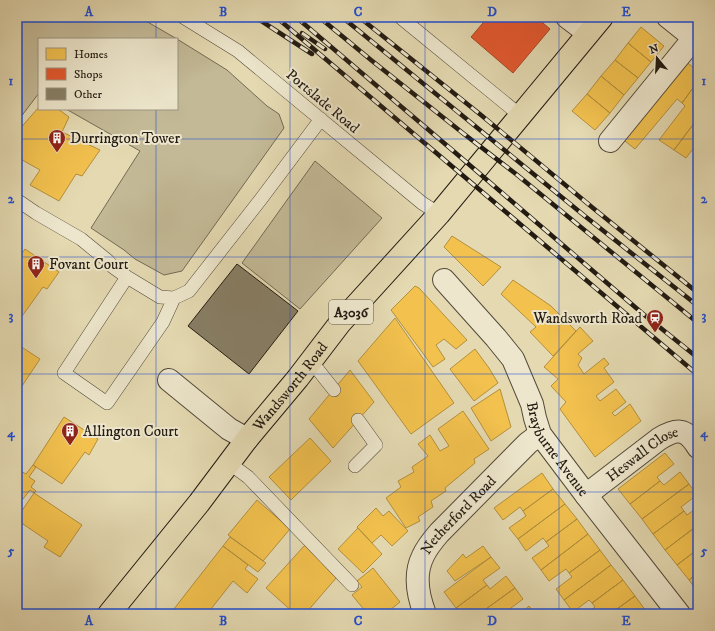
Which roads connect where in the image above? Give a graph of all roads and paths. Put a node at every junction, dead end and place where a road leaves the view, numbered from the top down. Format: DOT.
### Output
graph roads {
  1 [pos="183,17"];
  2 [pos="400,17"];
  3 [pos="567,17"];
  4 [pos="602,17"];
  5 [pos="668,17"];
  6 [pos="588,34"];
  7 [pos="697,37"];
  8 [pos="521,116"];
  9 [pos="321,120"];
  10 [pos="610,141"];
  11 [pos="17,200"];
  12 [pos="439,214"];
  13 [pos="127,277"];
  14 [pos="444,280"];
  15 [pos="174,298"];
  16 [pos="311,361"];
  17 [pos="169,380"];
  18 [pos="334,390"];
  19 [pos="358,420"];
  20 [pos="540,434"];
  21 [pos="247,440"];
  22 [pos="698,447"];
  23 [pos="229,463"];
  24 [pos="355,466"];
  25 [pos="586,495"];
  26 [pos="352,585"];
  27 [pos="109,614"];
  28 [pos="425,614"];
  29 [pos="679,614"];
  1 -- 9 [label="lane, Portslade Road"];
  2 -- 8 [label="lane"];
  3 -- 6 [label="street"];
  4 -- 6 [label="main road, Wandsworth Road / A3036"];
  5 -- 7 [label="street"];
  6 -- 8 [label="main road, Wandsworth Road / A3036"];
  7 -- 10 [label="street"];
  8 -- 12 [label="main road, Wandsworth Road / A3036"];
  9 -- 12 [label="lane, Portslade Road"];
  9 -- 15 [label="lane"];
  11 -- 13 [label="lane"];
  12 -- 16 [label="main road, Wandsworth Road / A3036"];
  13 -- 15 [label="lane"];
  13 -- 15 [label="lane"];
  14 -- 20 [label="street, Brayburne Avenue"];
  16 -- 18 [label="lane"];
  16 -- 21 [label="main road, Wandsworth Road / A3036"];
  17 -- 21 [label="street"];
  19 -- 24 [label="lane"];
  20 -- 25 [label="street, Brayburne Avenue"];
  20 -- 28 [label="street, Netherford Road"];
  21 -- 23 [label="main road, Wandsworth Road / A3036"];
  22 -- 25 [label="street, Heswall Close"];
  23 -- 26 [label="lane"];
  23 -- 27 [label="main road, Wandsworth Road / A3036"];
  25 -- 29 [label="street, Brayburne Avenue"];
}
